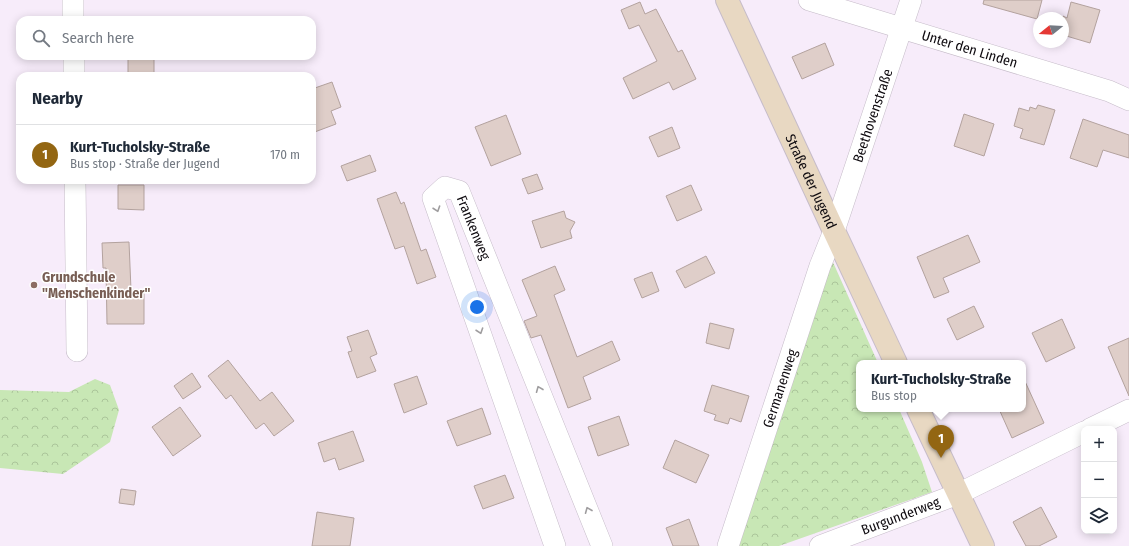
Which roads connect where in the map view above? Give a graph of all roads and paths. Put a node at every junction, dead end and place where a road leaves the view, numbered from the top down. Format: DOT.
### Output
graph roads {
  1 [pos="72,0"];
  2 [pos="727,0"];
  3 [pos="809,0"];
  4 [pos="911,0"];
  5 [pos="73,16"];
  6 [pos="902,28"];
  7 [pos="74,60"];
  8 [pos="74,72"];
  9 [pos="1129,100"];
  10 [pos="75,184"];
  11 [pos="834,231"];
  12 [pos="77,351"];
  13 [pos="895,360"];
  14 [pos="1129,410"];
  15 [pos="919,412"];
  16 [pos="1096,426"];
  17 [pos="1081,433"];
  18 [pos="958,494"];
  19 [pos="555,546"];
  20 [pos="602,546"];
  21 [pos="728,546"];
  22 [pos="820,546"];
  23 [pos="983,546"];
  1 -- 5 [label="street"];
  2 -- 11 [label="street, Straße der Jugend"];
  3 -- 6 [label="street, Unter den Linden"];
  4 -- 6 [label="street, Beethovenstraße"];
  6 -- 9 [label="street, Unter den Linden"];
  6 -- 11 [label="street, Beethovenstraße"];
  7 -- 8 [label="street"];
  10 -- 12 [label="street"];
  11 -- 13 [label="street, Straße der Jugend"];
  11 -- 21 [label="street, Germanenweg"];
  14 -- 16 [label="street"];
  15 -- 18 [label="street"];
  17 -- 18 [label="street, Burgunderweg"];
  18 -- 22 [label="street, Burgunderweg"];
  18 -- 23 [label="street"];
  20 -- 19 [label="street, Frankenweg, one-way"];
}
